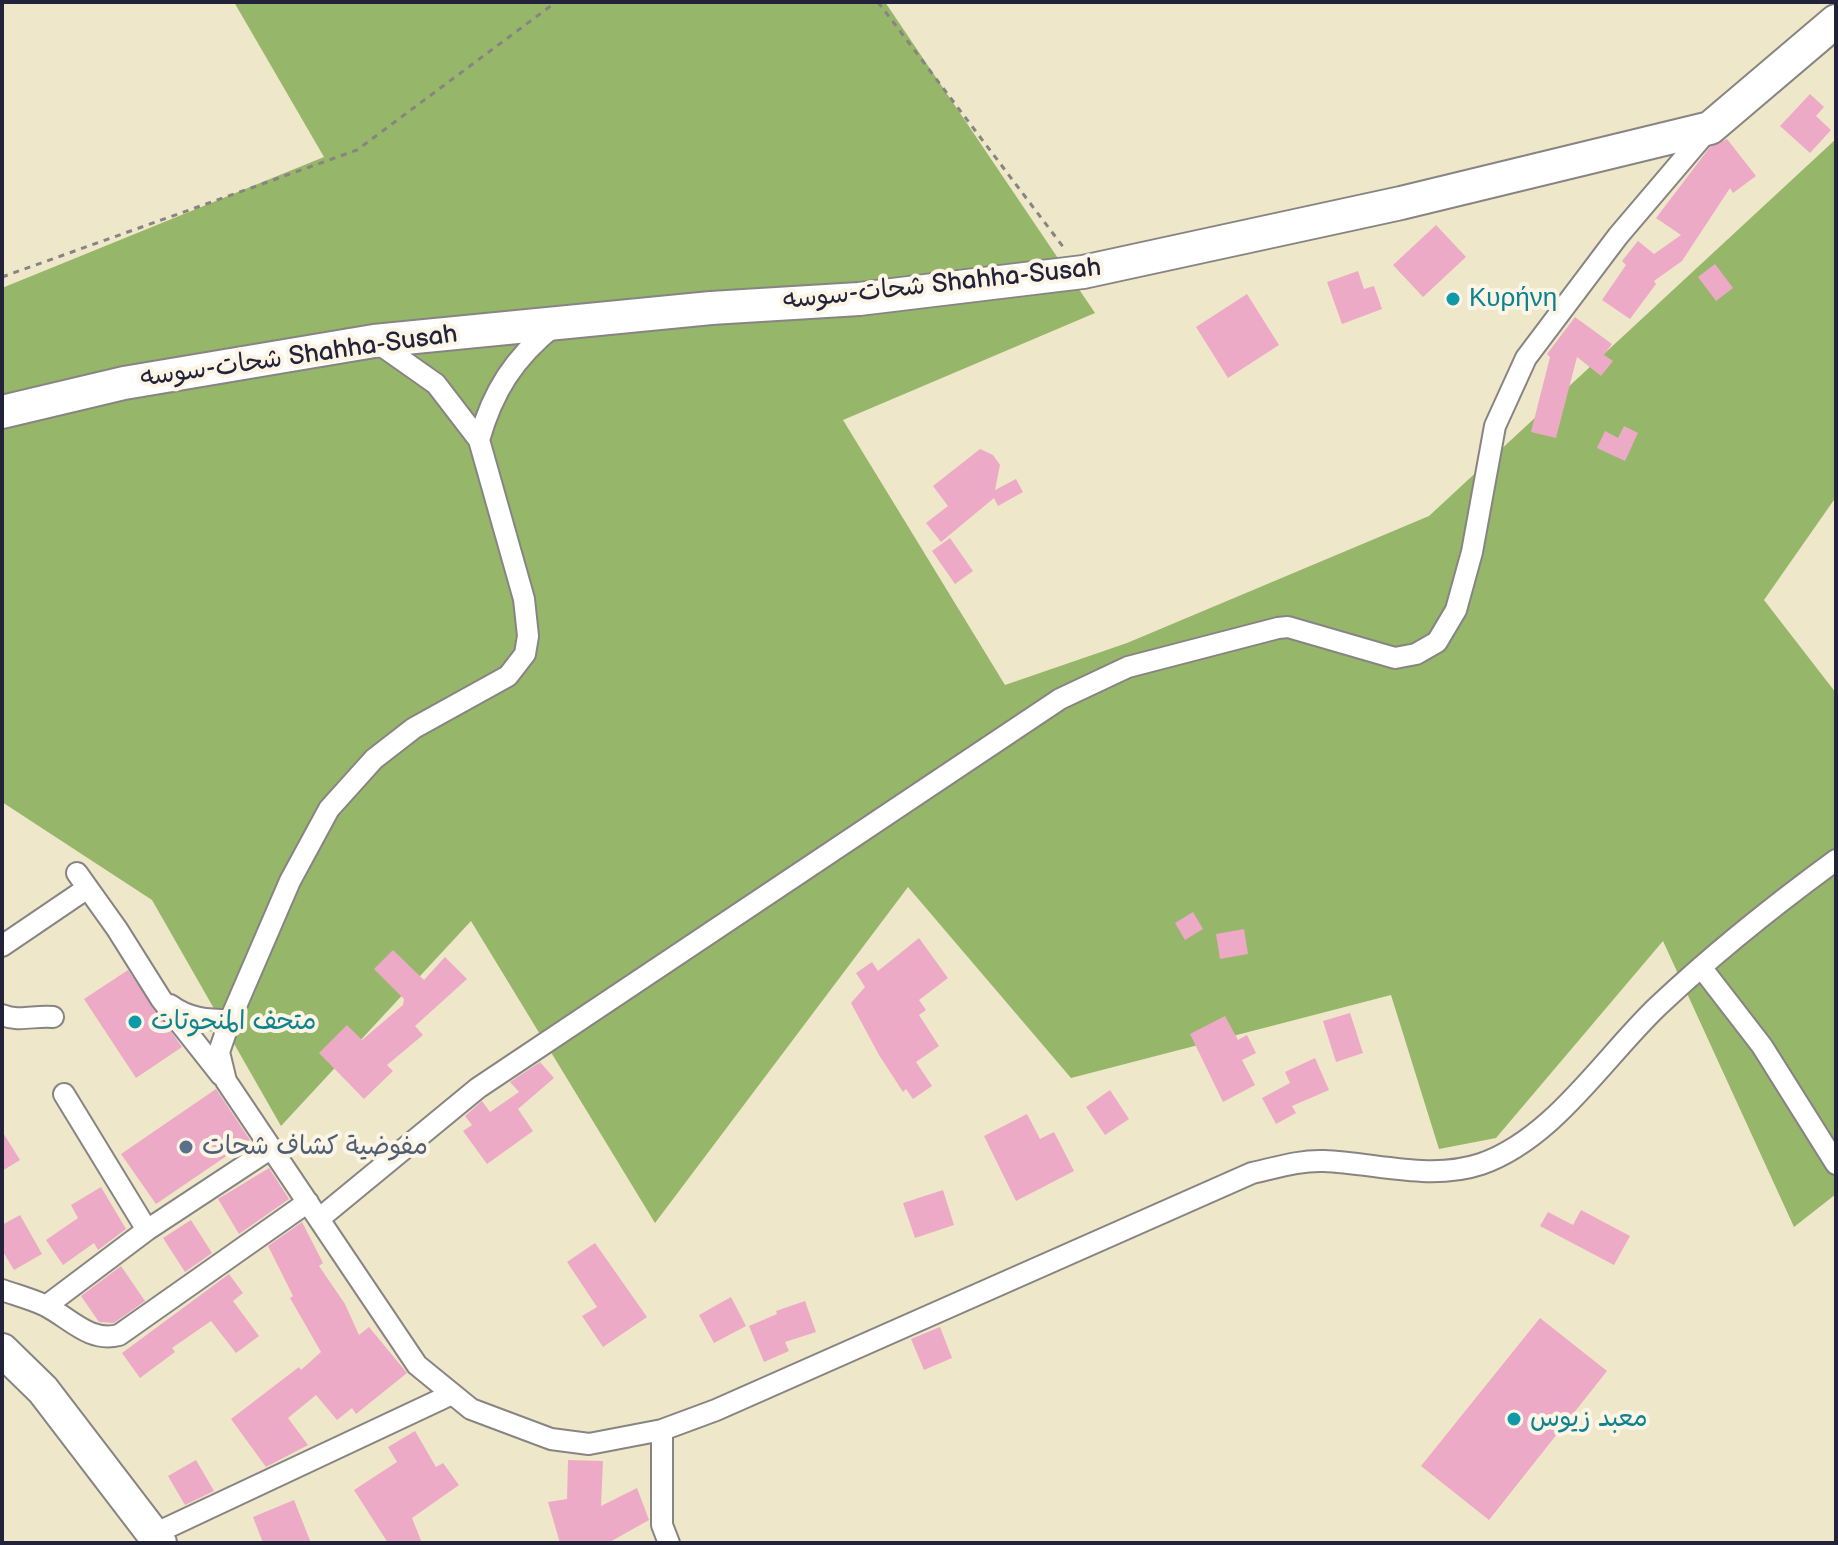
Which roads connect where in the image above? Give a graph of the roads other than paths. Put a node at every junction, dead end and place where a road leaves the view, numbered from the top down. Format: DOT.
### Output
graph roads {
  1 [pos="1836,21"];
  2 [pos="1710,128"];
  3 [pos="556,324"];
  4 [pos="374,341"];
  5 [pos="2,412"];
  6 [pos="479,440"];
  7 [pos="1836,860"];
  8 [pos="2,946"];
  9 [pos="1701,967"];
  10 [pos="161,999"];
  11 [pos="2,1015"];
  12 [pos="53,1017"];
  13 [pos="230,1020"];
  14 [pos="226,1081"];
  15 [pos="64,1094"];
  16 [pos="270,1149"];
  17 [pos="1836,1164"];
  18 [pos="314,1210"];
  19 [pos="147,1230"];
  20 [pos="2,1290"];
  21 [pos="46,1306"];
  22 [pos="2,1350"];
  23 [pos="450,1395"];
  24 [pos="662,1430"];
  25 [pos="157,1539"];
  26 [pos="669,1543"];
  1 -- 2 [label="main road, شحات-سوسه Shahha-Susah"];
  2 -- 3 [label="main road, شحات-سوسه Shahha-Susah"];
  2 -- 18 [label="street"];
  3 -- 4 [label="main road, شحات-سوسه Shahha-Susah"];
  3 -- 6 [label="street"];
  4 -- 5 [label="main road, شحات-سوسه Shahha-Susah"];
  4 -- 6 [label="street"];
  6 -- 13 [label="street"];
  7 -- 9 [label="street"];
  8 -- 10 [label="street"];
  9 -- 17 [label="street"];
  9 -- 24 [label="street"];
  10 -- 13 [label="street"];
  10 -- 14 [label="street"];
  11 -- 12 [label="street"];
  13 -- 14 [label="street"];
  14 -- 16 [label="street"];
  15 -- 19 [label="street"];
  16 -- 18 [label="street"];
  16 -- 19 [label="street"];
  18 -- 21 [label="street"];
  18 -- 23 [label="street"];
  19 -- 21 [label="street"];
  20 -- 21 [label="street"];
  22 -- 25 [label="main road"];
  23 -- 24 [label="street"];
  23 -- 25 [label="street"];
  24 -- 26 [label="street"];
}
